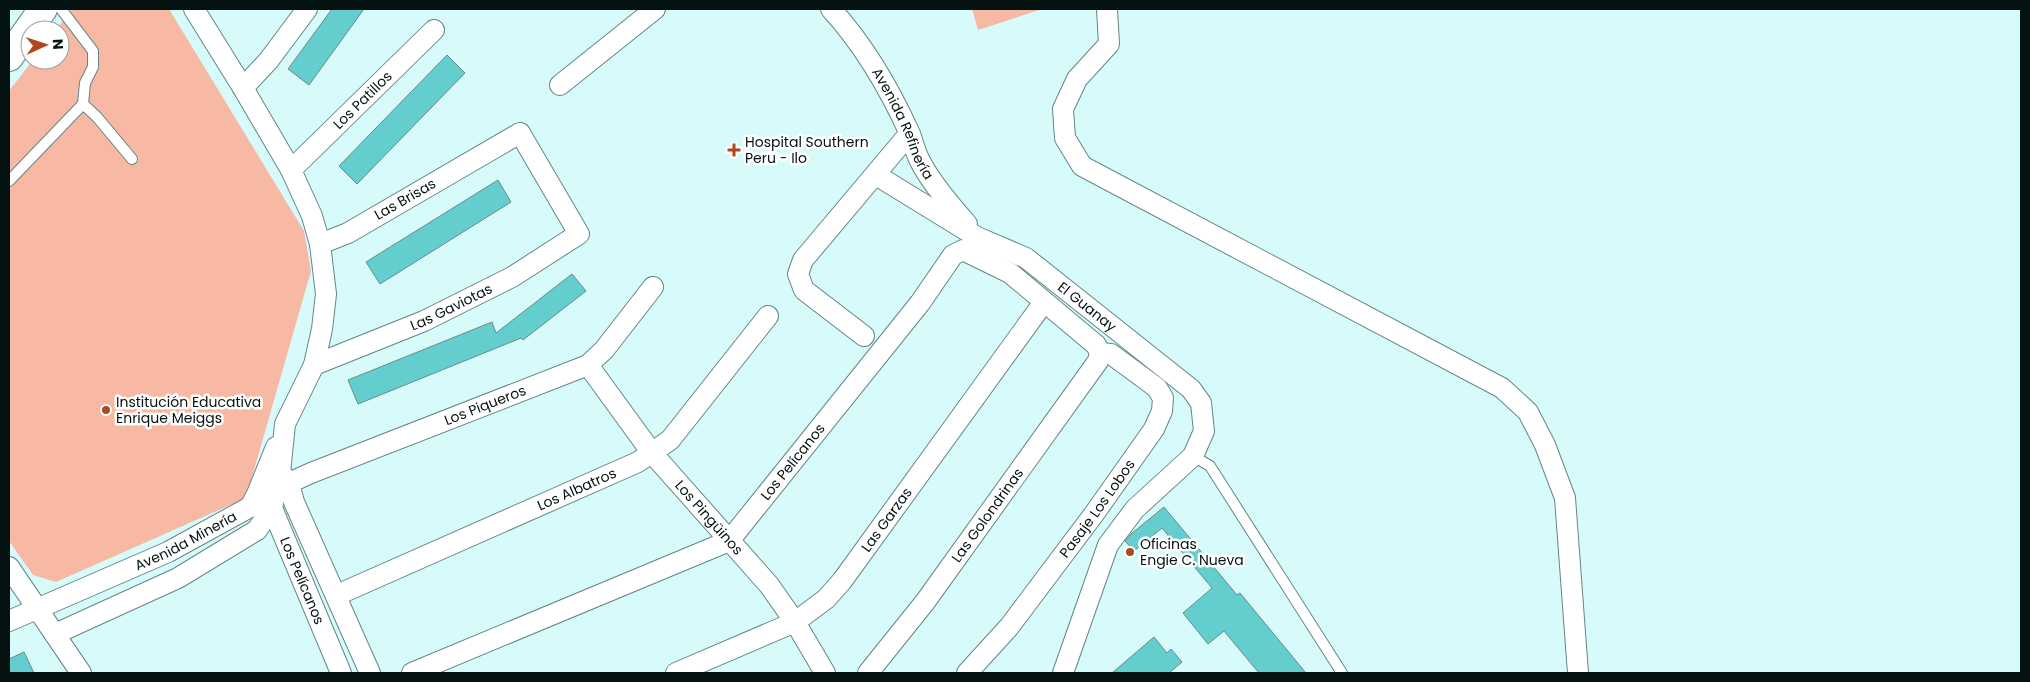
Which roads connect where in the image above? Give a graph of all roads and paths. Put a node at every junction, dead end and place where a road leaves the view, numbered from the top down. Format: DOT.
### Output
graph roads {
  1 [pos="43,9"];
  2 [pos="61,9"];
  3 [pos="194,9"];
  4 [pos="307,9"];
  5 [pos="655,9"];
  6 [pos="831,9"];
  7 [pos="1107,9"];
  8 [pos="434,30"];
  9 [pos="9,56"];
  10 [pos="560,85"];
  11 [pos="243,88"];
  12 [pos="83,104"];
  13 [pos="909,134"];
  14 [pos="132,159"];
  15 [pos="291,170"];
  16 [pos="876,175"];
  17 [pos="9,181"];
  18 [pos="579,234"];
  19 [pos="977,237"];
  20 [pos="320,244"];
  21 [pos="653,287"];
  22 [pos="1044,302"];
  23 [pos="768,316"];
  24 [pos="864,336"];
  25 [pos="1100,353"];
  26 [pos="314,365"];
  27 [pos="588,365"];
  28 [pos="652,454"];
  29 [pos="1193,456"];
  30 [pos="280,473"];
  31 [pos="258,494"];
  32 [pos="272,508"];
  33 [pos="729,541"];
  34 [pos="9,566"];
  35 [pos="336,595"];
  36 [pos="37,609"];
  37 [pos="9,622"];
  38 [pos="796,622"];
  39 [pos="54,634"];
  40 [pos="82,673"];
  41 [pos="341,673"];
  42 [pos="370,673"];
  43 [pos="412,673"];
  44 [pos="676,673"];
  45 [pos="825,673"];
  46 [pos="868,673"];
  47 [pos="967,673"];
  48 [pos="1063,673"];
  49 [pos="1342,673"];
  50 [pos="1578,673"];
  1 -- 9 [label="street"];
  2 -- 12 [label="lane"];
  3 -- 11 [label="street"];
  4 -- 11 [label="street"];
  5 -- 10 [label="street"];
  6 -- 13 [label="street, Avenida Refinería"];
  7 -- 50 [label="street"];
  8 -- 15 [label="street, Los Patillos"];
  11 -- 15 [label="street"];
  12 -- 14 [label="lane"];
  12 -- 17 [label="lane"];
  13 -- 16 [label="street"];
  13 -- 19 [label="street, Avenida Refinería"];
  15 -- 20 [label="street"];
  16 -- 19 [label="street, El Guanay"];
  16 -- 24 [label="street"];
  18 -- 20 [label="street, Las Brisas"];
  18 -- 26 [label="street, Las Gaviotas"];
  19 -- 29 [label="street, El Guanay"];
  20 -- 26 [label="street"];
  21 -- 27 [label="street, Los Piqueros"];
  22 -- 25 [label="street, Los Pelícanos"];
  22 -- 33 [label="street, Los Pelícanos"];
  22 -- 38 [label="street, Las Garzas"];
  23 -- 28 [label="street, Los Albatros"];
  25 -- 46 [label="street, Las Golondrinas"];
  25 -- 47 [label="street, Pasaje Los Lobos"];
  26 -- 30 [label="street"];
  27 -- 28 [label="street, Los Pingüinos"];
  27 -- 30 [label="street, Los Piqueros"];
  28 -- 33 [label="street, Los Pingüinos"];
  28 -- 35 [label="street, Los Albatros"];
  29 -- 48 [label="street"];
  29 -- 49 [label="lane"];
  30 -- 31 [label="street, Avenida Minería"];
  30 -- 32 [label="street"];
  30 -- 35 [label="street"];
  31 -- 32 [label="street, Los Pelícanos"];
  31 -- 36 [label="street, Avenida Minería"];
  32 -- 39 [label="street"];
  32 -- 41 [label="street, Los Pelícanos"];
  33 -- 38 [label="street, Los Pingüinos"];
  33 -- 43 [label="street, Los Pelícanos"];
  34 -- 36 [label="street"];
  35 -- 42 [label="street"];
  36 -- 37 [label="street, Avenida Minería"];
  36 -- 39 [label="street"];
  38 -- 44 [label="street, Las Garzas"];
  38 -- 45 [label="street, Los Pingüinos"];
  39 -- 40 [label="street"];
}
